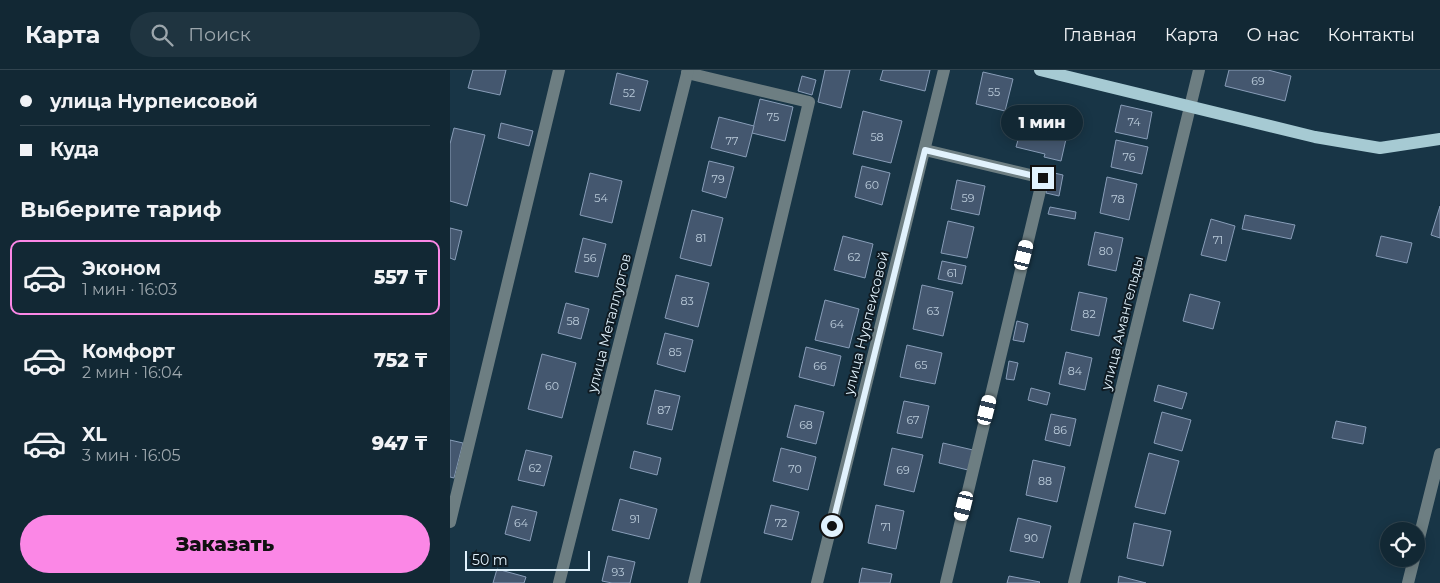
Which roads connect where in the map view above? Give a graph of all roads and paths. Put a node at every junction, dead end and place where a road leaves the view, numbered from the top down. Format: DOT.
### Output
graph roads {
  1 [pos="559,70"];
  2 [pos="944,70"];
  3 [pos="1040,70"];
  4 [pos="1199,70"];
  5 [pos="687,72"];
  6 [pos="1190,108"];
  7 [pos="1440,139"];
  8 [pos="925,150"];
  9 [pos="1440,454"];
  10 [pos="450,522"];
  11 [pos="1423,522"];
  12 [pos="1412,567"];
  13 [pos="559,583"];
  14 [pos="694,583"];
  15 [pos="818,583"];
  16 [pos="946,583"];
  17 [pos="1074,583"];
  18 [pos="1408,583"];
  1 -- 10 [label="street"];
  2 -- 8 [label="street, улица Нурпеисовой"];
  3 -- 6 [label="main road"];
  4 -- 6 [label="street, улица Амангельды"];
  5 -- 13 [label="street, улица Металлургов"];
  5 -- 14 [label="street"];
  6 -- 7 [label="main road"];
  6 -- 17 [label="street, улица Амангельды"];
  8 -- 15 [label="street, улица Нурпеисовой"];
  8 -- 16 [label="street"];
  9 -- 11 [label="street"];
  12 -- 18 [label="street"];
}
